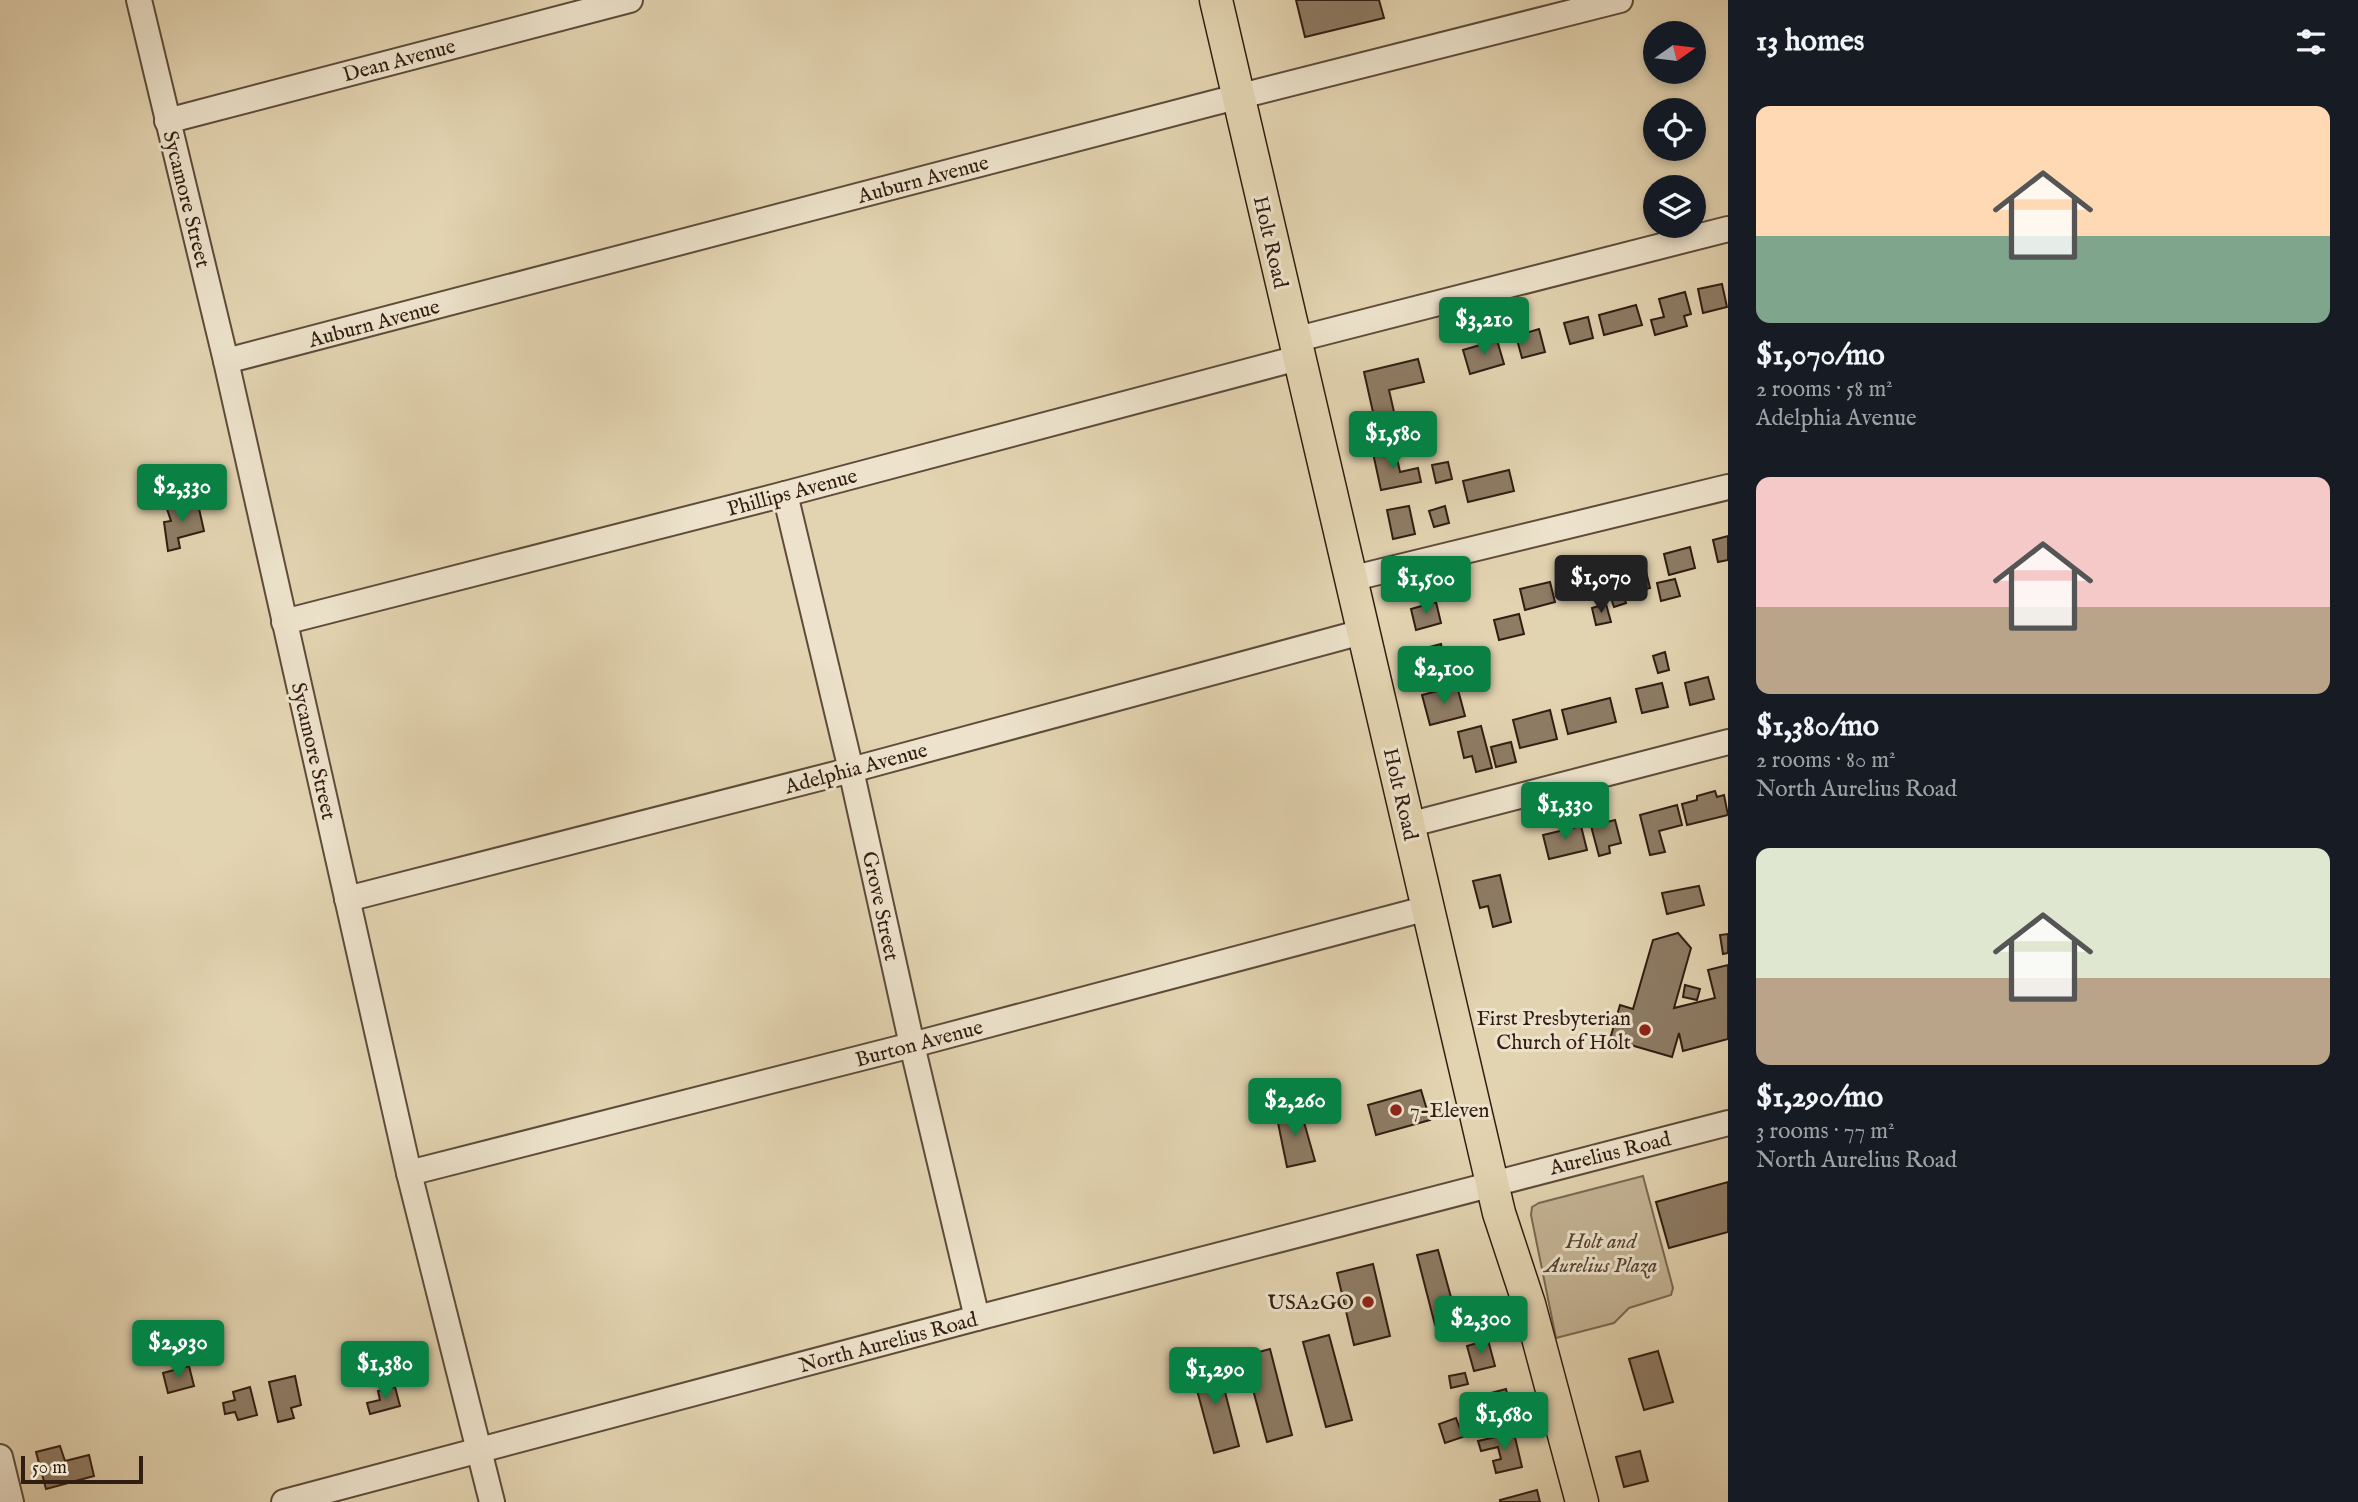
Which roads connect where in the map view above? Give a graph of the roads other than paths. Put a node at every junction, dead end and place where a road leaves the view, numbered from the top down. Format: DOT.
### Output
graph roads {
  1 [pos="139,0"];
  2 [pos="630,0"];
  3 [pos="1216,0"];
  4 [pos="1620,0"];
  5 [pos="1238,97"];
  6 [pos="167,121"];
  7 [pos="1728,229"];
  8 [pos="1296,349"];
  9 [pos="226,362"];
  10 [pos="1728,487"];
  11 [pos="785,494"];
  12 [pos="1350,579"];
  13 [pos="284,622"];
  14 [pos="1362,632"];
  15 [pos="1728,742"];
  16 [pos="851,770"];
  17 [pos="1408,825"];
  18 [pos="347,899"];
  19 [pos="1427,908"];
  20 [pos="912,1045"];
  21 [pos="1728,1123"];
  22 [pos="409,1173"];
  23 [pos="1492,1183"];
  24 [pos="977,1318"];
  25 [pos="479,1451"];
  26 [pos="0,1457"];
  27 [pos="11,1502"];
  28 [pos="284,1502"];
  29 [pos="492,1502"];
  30 [pos="1582,1502"];
  1 -- 6 [label="street, Sycamore Street"];
  2 -- 6 [label="street, Dean Avenue"];
  3 -- 5 [label="main road, Holt Road"];
  4 -- 5 [label="street, Auburn Avenue"];
  5 -- 8 [label="main road, Holt Road"];
  5 -- 9 [label="street, Auburn Avenue"];
  6 -- 9 [label="street, Sycamore Street"];
  7 -- 8 [label="street, Phillips Avenue"];
  8 -- 11 [label="street, Phillips Avenue"];
  8 -- 12 [label="main road, Holt Road"];
  9 -- 13 [label="street, Sycamore Street"];
  10 -- 12 [label="street"];
  11 -- 13 [label="street, Phillips Avenue"];
  11 -- 16 [label="street, Grove Street"];
  12 -- 14 [label="main road, Holt Road"];
  13 -- 18 [label="street, Sycamore Street"];
  14 -- 16 [label="street, Adelphia Avenue"];
  14 -- 17 [label="main road, Holt Road"];
  15 -- 17 [label="street"];
  16 -- 18 [label="street, Adelphia Avenue"];
  16 -- 20 [label="street, Grove Street"];
  17 -- 19 [label="main road, Holt Road"];
  18 -- 22 [label="street, Sycamore Street"];
  19 -- 20 [label="street, Burton Avenue"];
  19 -- 23 [label="main road, Holt Road"];
  20 -- 22 [label="street, Burton Avenue"];
  20 -- 24 [label="street, Grove Street"];
  21 -- 23 [label="street, Aurelius Road"];
  22 -- 25 [label="street, Sycamore Street"];
  23 -- 24 [label="street, North Aurelius Road"];
  23 -- 30 [label="main road, Holt Road"];
  24 -- 25 [label="street, North Aurelius Road"];
  25 -- 28 [label="street, North Aurelius Road"];
  25 -- 29 [label="street, Sycamore Street"];
  26 -- 27 [label="street"];
}
